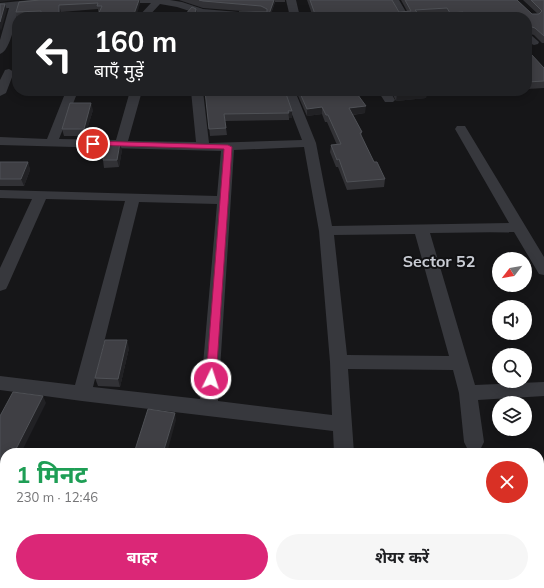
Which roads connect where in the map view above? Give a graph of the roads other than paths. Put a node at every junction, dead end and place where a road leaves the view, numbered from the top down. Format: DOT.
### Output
graph roads {
  1 [pos="57,0"];
  2 [pos="125,0"];
  3 [pos="291,0"];
  4 [pos="394,0"];
  5 [pos="158,1"];
  6 [pos="15,4"];
  7 [pos="0,6"];
  8 [pos="13,12"];
  9 [pos="148,12"];
  10 [pos="202,12"];
  11 [pos="294,12"];
  12 [pos="401,12"];
  13 [pos="12,16"];
  14 [pos="12,46"];
  15 [pos="1,47"];
  16 [pos="9,72"];
  17 [pos="0,92"];
  18 [pos="70,96"];
  19 [pos="135,96"];
  20 [pos="198,96"];
  21 [pos="291,96"];
  22 [pos="461,129"];
  23 [pos="0,141"];
  24 [pos="51,143"];
  25 [pos="310,143"];
  26 [pos="121,144"];
  27 [pos="203,146"];
  28 [pos="228,147"];
  29 [pos="0,194"];
  30 [pos="41,195"];
  31 [pos="134,197"];
  32 [pos="224,200"];
  33 [pos="519,227"];
  34 [pos="421,229"];
  35 [pos="326,231"];
  36 [pos="544,270"];
  37 [pos="0,285"];
  38 [pos="339,362"];
  39 [pos="460,363"];
  40 [pos="0,383"];
  41 [pos="544,389"];
  42 [pos="468,393"];
  43 [pos="82,394"];
  44 [pos="208,409"];
  45 [pos="343,424"];
  46 [pos="474,442"];
  47 [pos="344,448"];
  1 -- 6 [label="street"];
  2 -- 5 [label="street"];
  3 -- 11 [label="street"];
  4 -- 12 [label="street"];
  5 -- 9 [label="street"];
  5 -- 10 [label="street"];
  6 -- 7 [label="street"];
  6 -- 8 [label="street"];
  13 -- 15 [label="street"];
  14 -- 15 [label="street"];
  16 -- 17 [label="street"];
  18 -- 24 [label="street"];
  19 -- 26 [label="street"];
  20 -- 27 [label="street"];
  21 -- 25 [label="street"];
  22 -- 33 [label="street"];
  23 -- 24 [label="street"];
  24 -- 26 [label="street"];
  25 -- 28 [label="street"];
  25 -- 35 [label="street"];
  26 -- 27 [label="street"];
  27 -- 28 [label="street"];
  28 -- 32 [label="street"];
  29 -- 30 [label="street"];
  30 -- 31 [label="street"];
  30 -- 37 [label="street"];
  31 -- 32 [label="street"];
  31 -- 43 [label="street"];
  32 -- 44 [label="street"];
  33 -- 34 [label="street"];
  33 -- 36 [label="street"];
  34 -- 35 [label="street"];
  34 -- 39 [label="street"];
  35 -- 38 [label="street"];
  38 -- 39 [label="street"];
  38 -- 45 [label="street"];
  39 -- 42 [label="street"];
  40 -- 43 [label="street"];
  41 -- 42 [label="street"];
  42 -- 46 [label="street"];
  43 -- 44 [label="street"];
  44 -- 45 [label="street"];
  45 -- 47 [label="street"];
}
